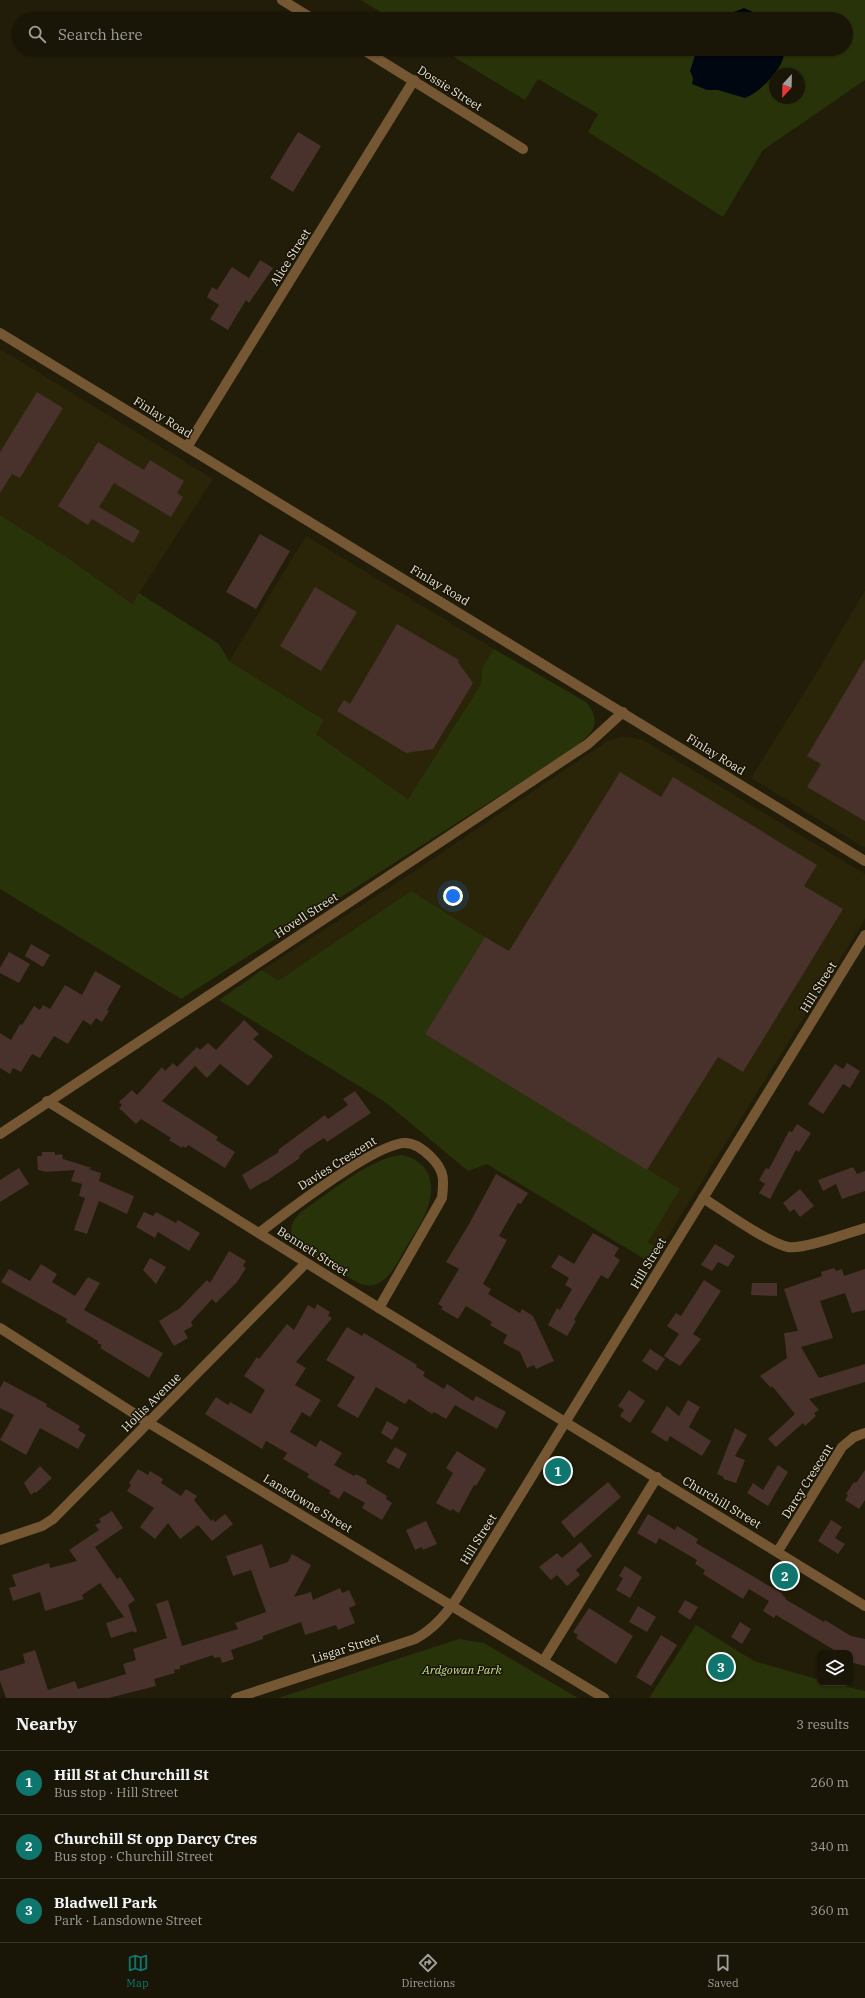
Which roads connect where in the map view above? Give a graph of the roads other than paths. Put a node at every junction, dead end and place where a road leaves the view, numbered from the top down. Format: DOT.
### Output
graph roads {
  1 [pos="282,0"];
  2 [pos="302,12"];
  3 [pos="374,56"];
  4 [pos="414,80"];
  5 [pos="523,149"];
  6 [pos="0,333"];
  7 [pos="187,447"];
  8 [pos="623,712"];
  9 [pos="865,861"];
  10 [pos="865,935"];
  11 [pos="47,1102"];
  12 [pos="0,1134"];
  13 [pos="703,1198"];
  14 [pos="865,1228"];
  15 [pos="259,1233"];
  16 [pos="306,1263"];
  17 [pos="379,1308"];
  18 [pos="0,1328"];
  19 [pos="566,1422"];
  20 [pos="150,1423"];
  21 [pos="865,1433"];
  22 [pos="656,1478"];
  23 [pos="0,1540"];
  24 [pos="778,1551"];
  25 [pos="452,1605"];
  26 [pos="865,1606"];
  27 [pos="544,1660"];
  28 [pos="236,1698"];
  29 [pos="604,1698"];
  1 -- 2 [label="street"];
  3 -- 4 [label="street, Dossie Street"];
  4 -- 5 [label="street, Dossie Street"];
  4 -- 7 [label="street, Alice Street"];
  6 -- 7 [label="street, Finlay Road"];
  7 -- 8 [label="street, Finlay Road"];
  8 -- 9 [label="street, Finlay Road"];
  8 -- 11 [label="street, Hovell Street"];
  10 -- 13 [label="street, Hill Street"];
  11 -- 12 [label="street, Hovell Street"];
  11 -- 15 [label="street, Bennett Street"];
  13 -- 14 [label="street"];
  13 -- 19 [label="street, Hill Street"];
  15 -- 16 [label="street, Bennett Street"];
  15 -- 17 [label="street, Davies Crescent"];
  16 -- 17 [label="street, Bennett Street"];
  16 -- 20 [label="street, Hollis Avenue"];
  17 -- 19 [label="street, Bennett Street"];
  18 -- 20 [label="street, Lansdowne Street"];
  19 -- 22 [label="street, Churchill Street"];
  19 -- 25 [label="street, Hill Street"];
  20 -- 23 [label="street, Hollis Avenue"];
  20 -- 25 [label="street, Lansdowne Street"];
  21 -- 24 [label="street, Darcy Crescent"];
  22 -- 24 [label="street, Churchill Street"];
  22 -- 27 [label="street"];
  24 -- 26 [label="street, Churchill Street"];
  25 -- 27 [label="street, Lansdowne Street"];
  25 -- 28 [label="street, Lisgar Street"];
  27 -- 29 [label="street, Lansdowne Street"];
}
